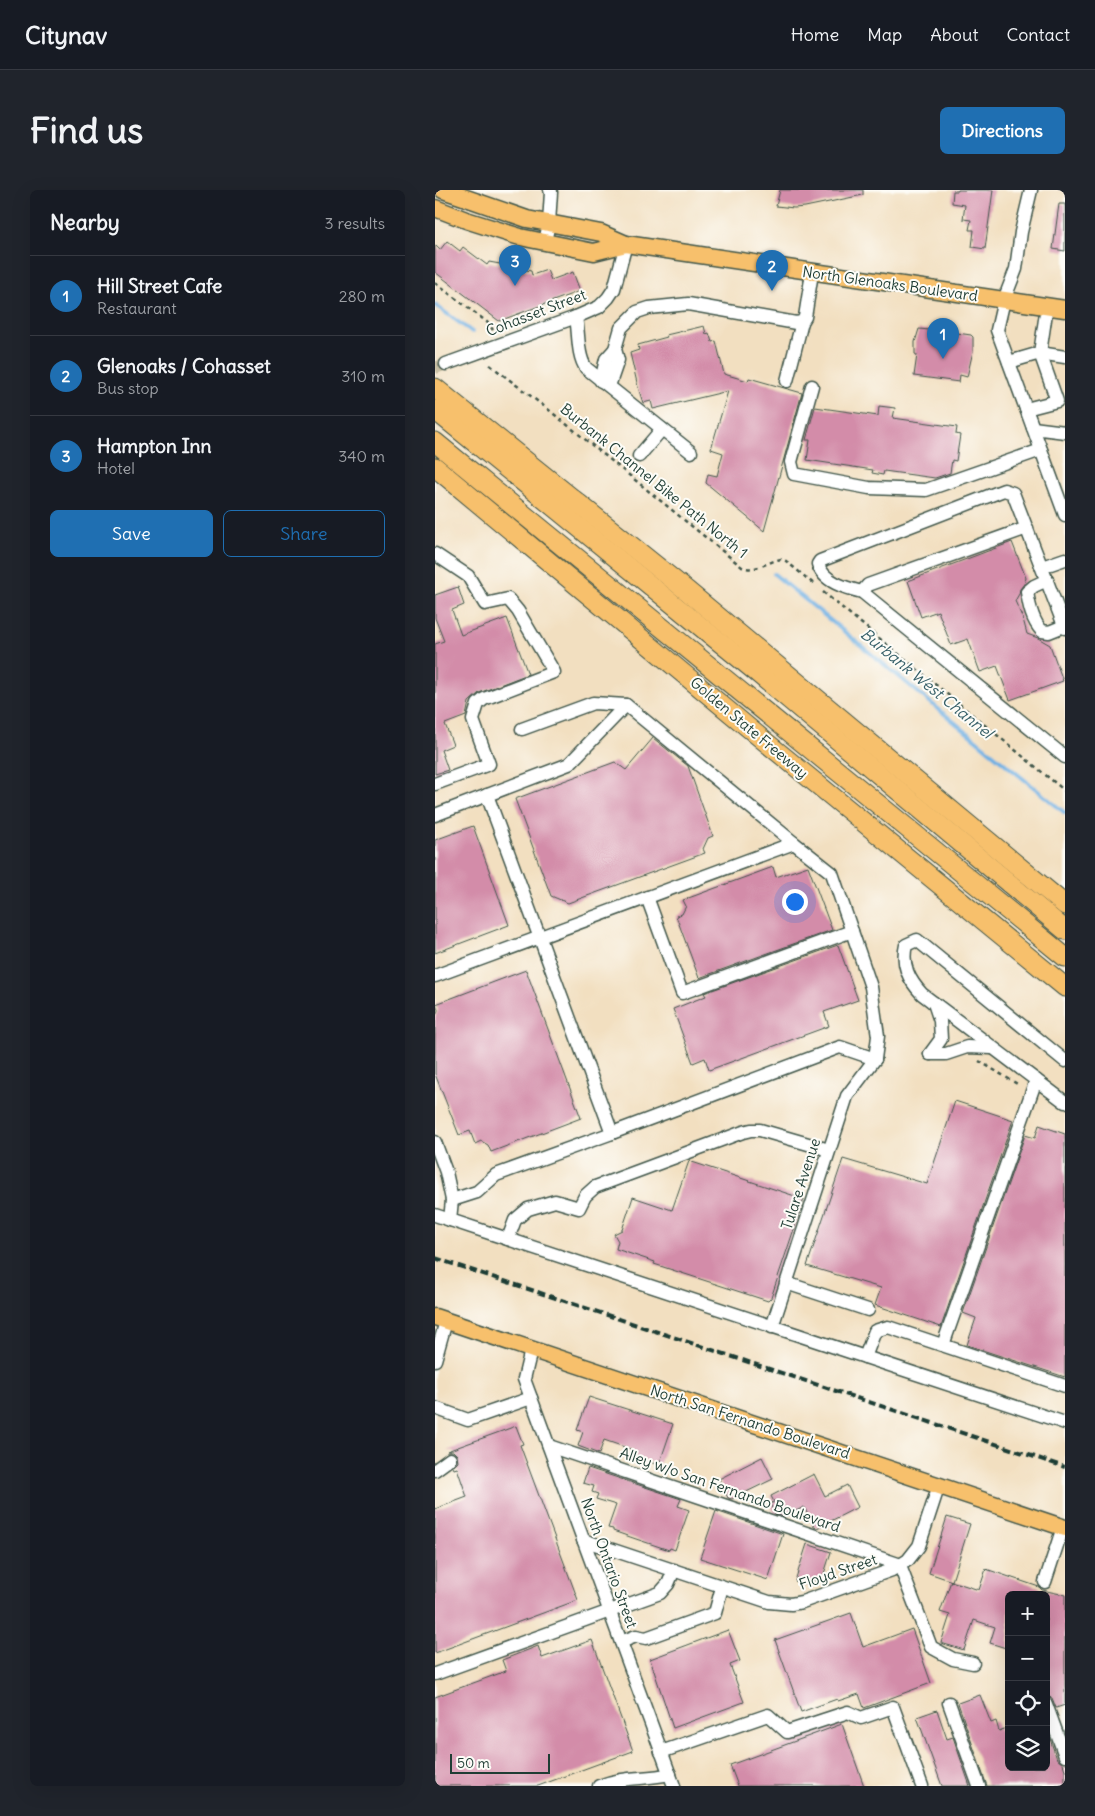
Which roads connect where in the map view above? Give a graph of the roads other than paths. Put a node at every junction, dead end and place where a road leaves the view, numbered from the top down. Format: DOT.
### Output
graph roads {
  1 [pos="443,190"];
  2 [pos="549,190"];
  3 [pos="1031,190"];
  4 [pos="435,208"];
  5 [pos="549,223"];
  6 [pos="545,242"];
  7 [pos="626,244"];
  8 [pos="812,273"];
  9 [pos="1004,300"];
  10 [pos="1047,306"];
  11 [pos="1065,309"];
  12 [pos="577,317"];
  13 [pos="802,322"];
  14 [pos="1040,353"];
  15 [pos="1065,357"];
  16 [pos="1009,362"];
  17 [pos="446,364"];
  18 [pos="787,381"];
  19 [pos="605,383"];
  20 [pos="812,386"];
  21 [pos="437,390"];
  22 [pos="1026,409"];
  23 [pos="435,410"];
  24 [pos="1033,428"];
  25 [pos="662,429"];
  26 [pos="1065,432"];
  27 [pos="435,442"];
  28 [pos="1041,450"];
  29 [pos="691,452"];
  30 [pos="639,456"];
  31 [pos="435,467"];
  32 [pos="1065,515"];
  33 [pos="1027,528"];
  34 [pos="435,554"];
  35 [pos="1065,559"];
  36 [pos="1042,567"];
  37 [pos="1047,580"];
  38 [pos="862,592"];
  39 [pos="1065,627"];
  40 [pos="626,704"];
  41 [pos="522,729"];
  42 [pos="1065,757"];
  43 [pos="435,784"];
  44 [pos="487,795"];
  45 [pos="435,815"];
  46 [pos="794,842"];
  47 [pos="647,897"];
  48 [pos="1065,905"];
  49 [pos="1065,930"];
  50 [pos="852,931"];
  51 [pos="540,937"];
  52 [pos="1065,957"];
  53 [pos="435,976"];
  54 [pos="1065,987"];
  55 [pos="934,1003"];
  56 [pos="992,1048"];
  57 [pos="875,1059"];
  58 [pos="1065,1061"];
  59 [pos="1036,1080"];
  60 [pos="1065,1102"];
  61 [pos="612,1133"];
  62 [pos="435,1142"];
  63 [pos="829,1150"];
  64 [pos="452,1200"];
  65 [pos="435,1215"];
  66 [pos="450,1220"];
  67 [pos="508,1239"];
  68 [pos="786,1283"];
  69 [pos="868,1310"];
  70 [pos="441,1319"];
  71 [pos="772,1326"];
  72 [pos="943,1345"];
  73 [pos="531,1350"];
  74 [pos="865,1357"];
  75 [pos="435,1360"];
  76 [pos="1065,1386"];
  77 [pos="531,1398"];
  78 [pos="435,1408"];
  79 [pos="1065,1424"];
  80 [pos="549,1446"];
  81 [pos="450,1459"];
  82 [pos="435,1470"];
  83 [pos="939,1485"];
  84 [pos="1064,1527"];
  85 [pos="583,1540"];
  86 [pos="901,1565"];
  87 [pos="673,1570"];
  88 [pos="1045,1582"];
  89 [pos="722,1586"];
  90 [pos="609,1610"];
  91 [pos="621,1642"];
  92 [pos="973,1663"];
  93 [pos="435,1674"];
  94 [pos="949,1703"];
  95 [pos="1050,1715"];
  96 [pos="661,1752"];
  97 [pos="1065,1756"];
  98 [pos="672,1780"];
  99 [pos="599,1786"];
  100 [pos="922,1786"];
  101 [pos="979,1786"];
  1 -- 5 [label="main road, North Glenoaks Boulevard"];
  2 -- 5 [label="street"];
  3 -- 9 [label="street"];
  4 -- 6 [label="main road, North Glenoaks Boulevard"];
  5 -- 6 [label="street"];
  5 -- 7 [label="main road, North Glenoaks Boulevard"];
  6 -- 7 [label="main road, North Glenoaks Boulevard"];
  7 -- 8 [label="main road, North Glenoaks Boulevard"];
  7 -- 12 [label="street, Cohasset Street"];
  8 -- 9 [label="main road, North Glenoaks Boulevard"];
  8 -- 13 [label="street"];
  9 -- 10 [label="main road, North Glenoaks Boulevard"];
  9 -- 16 [label="street"];
  10 -- 11 [label="main road, North Glenoaks Boulevard"];
  10 -- 14 [label="street"];
  12 -- 17 [label="street, Cohasset Street"];
  12 -- 19 [label="street"];
  13 -- 18 [label="street"];
  13 -- 19 [label="street"];
  14 -- 15 [label="street"];
  14 -- 16 [label="street"];
  14 -- 22 [label="street"];
  16 -- 22 [label="street"];
  19 -- 25 [label="street"];
  20 -- 28 [label="street"];
  21 -- 48 [label="highway"];
  22 -- 24 [label="street"];
  23 -- 49 [label="highway"];
  24 -- 26 [label="street"];
  24 -- 28 [label="street"];
  25 -- 29 [label="street"];
  25 -- 30 [label="street"];
  27 -- 52 [label="highway"];
  28 -- 32 [label="street"];
  31 -- 54 [label="highway, Golden State Freeway"];
  33 -- 36 [label="street"];
  33 -- 38 [label="street"];
  33 -- 38 [label="street"];
  34 -- 43 [label="street"];
  35 -- 36 [label="street"];
  36 -- 37 [label="street"];
  37 -- 39 [label="street"];
  37 -- 39 [label="street"];
  38 -- 42 [label="street"];
  40 -- 41 [label="street"];
  40 -- 44 [label="street"];
  40 -- 46 [label="street"];
  44 -- 45 [label="street"];
  44 -- 51 [label="street"];
  46 -- 47 [label="street"];
  46 -- 50 [label="street"];
  47 -- 50 [label="street"];
  47 -- 51 [label="street"];
  50 -- 57 [label="street"];
  51 -- 53 [label="street"];
  51 -- 61 [label="street"];
  55 -- 56 [label="street"];
  55 -- 56 [label="street"];
  55 -- 58 [label="street"];
  56 -- 59 [label="street"];
  57 -- 61 [label="street"];
  57 -- 63 [label="street, Tulare Avenue"];
  59 -- 60 [label="street"];
  59 -- 72 [label="street"];
  61 -- 64 [label="street"];
  62 -- 64 [label="street"];
  63 -- 67 [label="street"];
  63 -- 68 [label="street, Tulare Avenue"];
  64 -- 66 [label="street"];
  65 -- 66 [label="street"];
  66 -- 67 [label="street"];
  67 -- 71 [label="street"];
  68 -- 69 [label="street"];
  68 -- 71 [label="street, Tulare Avenue"];
  70 -- 73 [label="main road, North San Fernando Boulevard"];
  70 -- 75 [label="street"];
  71 -- 74 [label="street"];
  72 -- 74 [label="street"];
  72 -- 76 [label="street"];
  73 -- 77 [label="street, North Ontario Street"];
  73 -- 83 [label="main road, North San Fernando Boulevard"];
  74 -- 79 [label="street"];
  77 -- 78 [label="street"];
  77 -- 80 [label="street, North Ontario Street"];
  80 -- 85 [label="street, North Ontario Street"];
  80 -- 86 [label="street, Alley w/o San Fernando Boulevard"];
  81 -- 82 [label="street"];
  83 -- 84 [label="main road, North San Fernando Boulevard"];
  83 -- 86 [label="street, Floyd Street"];
  84 -- 88 [label="street"];
  85 -- 87 [label="street, Floyd Street"];
  85 -- 90 [label="street, North Ontario Street"];
  86 -- 89 [label="street, Floyd Street"];
  86 -- 92 [label="street"];
  87 -- 89 [label="street, Floyd Street"];
  87 -- 90 [label="street"];
  89 -- 91 [label="street"];
  90 -- 91 [label="street, North Ontario Street"];
  90 -- 93 [label="street"];
  91 -- 96 [label="street, North Ontario Street"];
  94 -- 101 [label="street"];
  95 -- 97 [label="street"];
  96 -- 98 [label="street, North Ontario Street"];
  96 -- 100 [label="street"];
  98 -- 99 [label="street"];
}
